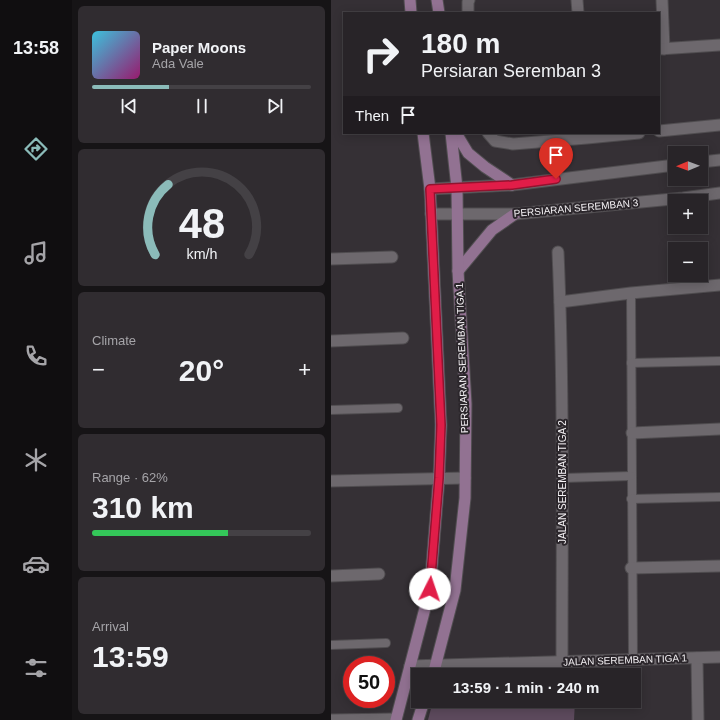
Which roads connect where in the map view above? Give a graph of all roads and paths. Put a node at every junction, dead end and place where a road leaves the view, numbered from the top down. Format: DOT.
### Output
graph roads {
  1 [pos="410,0"];
  2 [pos="437,0"];
  3 [pos="469,0"];
  4 [pos="577,0"];
  5 [pos="662,0"];
  6 [pos="411,12"];
  7 [pos="439,12"];
  8 [pos="468,12"];
  9 [pos="578,12"];
  10 [pos="720,45"];
  11 [pos="661,49"];
  12 [pos="720,124"];
  13 [pos="660,131"];
  14 [pos="423,134"];
  15 [pos="451,134"];
  16 [pos="457,134"];
  17 [pos="490,134"];
  18 [pos="622,134"];
  19 [pos="587,136"];
  20 [pos="720,160"];
  21 [pos="708,161"];
  22 [pos="668,166"];
  23 [pos="512,185"];
  24 [pos="457,188"];
  25 [pos="430,189"];
  26 [pos="720,193"];
  27 [pos="431,214"];
  28 [pos="458,214"];
  29 [pos="515,214"];
  30 [pos="558,252"];
  31 [pos="392,257"];
  32 [pos="331,259"];
  33 [pos="459,271"];
  34 [pos="720,285"];
  35 [pos="631,293"];
  36 [pos="560,302"];
  37 [pos="403,338"];
  38 [pos="331,341"];
  39 [pos="720,361"];
  40 [pos="631,363"];
  41 [pos="398,408"];
  42 [pos="331,410"];
  43 [pos="720,429"];
  44 [pos="632,433"];
  45 [pos="631,476"];
  46 [pos="439,478"];
  47 [pos="465,478"];
  48 [pos="563,478"];
  49 [pos="331,481"];
  50 [pos="720,497"];
  51 [pos="631,499"];
  52 [pos="720,566"];
  53 [pos="631,568"];
  54 [pos="379,574"];
  55 [pos="331,576"];
  56 [pos="386,643"];
  57 [pos="331,645"];
  58 [pos="720,657"];
  59 [pos="697,658"];
  60 [pos="633,659"];
  61 [pos="562,662"];
  62 [pos="410,666"];
  63 [pos="422,668"];
  64 [pos="435,668"];
  65 [pos="466,668"];
  66 [pos="422,708"];
  67 [pos="396,719"];
  68 [pos="331,720"];
  69 [pos="418,720"];
  70 [pos="698,720"];
  1 -- 6 [label="main road"];
  2 -- 7 [label="main road"];
  3 -- 8 [label="street"];
  4 -- 9 [label="street"];
  5 -- 11 [label="street"];
  10 -- 11 [label="street"];
  12 -- 13 [label="street"];
  14 -- 25 [label="main road"];
  15 -- 24 [label="main road, PERSIARAN SEREMBAN TIGA 1"];
  16 -- 23 [label="main road"];
  17 -- 19 [label="street"];
  18 -- 19 [label="street"];
  20 -- 21 [label="street"];
  22 -- 23 [label="street"];
  23 -- 24 [label="street"];
  24 -- 25 [label="street"];
  24 -- 28 [label="main road, PERSIARAN SEREMBAN TIGA 1"];
  25 -- 27 [label="main road"];
  26 -- 29 [label="street, PERSIARAN SEREMBAN 3"];
  27 -- 28 [label="street, PERSIARAN SEREMBAN 3"];
  27 -- 46 [label="main road"];
  28 -- 29 [label="street, PERSIARAN SEREMBAN 3"];
  28 -- 33 [label="main road, PERSIARAN SEREMBAN TIGA 1"];
  29 -- 33 [label="main road"];
  30 -- 36 [label="street, JALAN SEREMBAN TIGA 2"];
  31 -- 32 [label="street"];
  33 -- 47 [label="main road, PERSIARAN SEREMBAN TIGA 1"];
  34 -- 35 [label="street"];
  35 -- 36 [label="street"];
  35 -- 40 [label="lane"];
  36 -- 48 [label="street, JALAN SEREMBAN TIGA 2"];
  37 -- 38 [label="street"];
  39 -- 40 [label="lane"];
  40 -- 44 [label="lane"];
  41 -- 42 [label="lane"];
  43 -- 44 [label="street"];
  44 -- 45 [label="lane"];
  45 -- 48 [label="lane"];
  45 -- 51 [label="lane"];
  46 -- 47 [label="street"];
  46 -- 49 [label="street"];
  46 -- 62 [label="main road"];
  47 -- 64 [label="main road, PERSIARAN SEREMBAN TIGA 1"];
  48 -- 61 [label="street, JALAN SEREMBAN TIGA 2"];
  50 -- 51 [label="lane"];
  51 -- 53 [label="lane"];
  52 -- 53 [label="street"];
  53 -- 60 [label="lane"];
  54 -- 55 [label="street"];
  56 -- 57 [label="lane"];
  58 -- 59 [label="street, JALAN SEREMBAN TIGA 1"];
  59 -- 60 [label="street, JALAN SEREMBAN TIGA 1"];
  59 -- 70 [label="street"];
  60 -- 61 [label="street, JALAN SEREMBAN TIGA 1"];
  61 -- 65 [label="street, JALAN SEREMBAN TIGA 1"];
  62 -- 63 [label="street, JALAN SEREMBAN TIGA 1"];
  62 -- 67 [label="main road"];
  66 -- 69 [label="main road"];
  67 -- 68 [label="street"];
}
